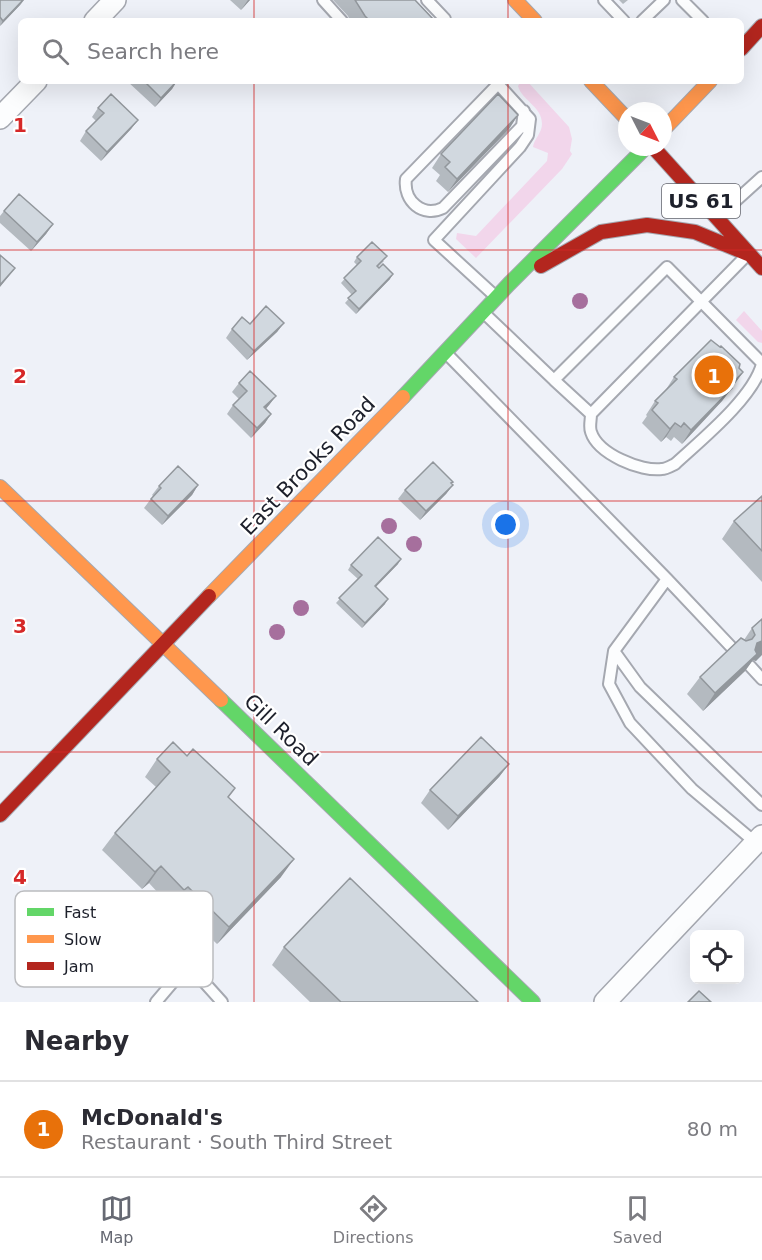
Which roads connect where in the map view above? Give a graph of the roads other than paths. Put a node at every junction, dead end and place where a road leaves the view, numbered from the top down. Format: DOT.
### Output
graph roads {
  1 [pos="114,0"];
  2 [pos="323,0"];
  3 [pos="427,0"];
  4 [pos="515,0"];
  5 [pos="604,0"];
  6 [pos="664,0"];
  7 [pos="682,0"];
  8 [pos="532,13"];
  9 [pos="98,18"];
  10 [pos="339,18"];
  11 [pos="444,18"];
  12 [pos="621,18"];
  13 [pos="645,18"];
  14 [pos="700,18"];
  15 [pos="762,26"];
  16 [pos="744,46"];
  17 [pos="33,84"];
  18 [pos="499,84"];
  19 [pos="501,84"];
  20 [pos="594,84"];
  21 [pos="707,84"];
  22 [pos="618,110"];
  23 [pos="524,111"];
  24 [pos="0,118"];
  25 [pos="672,121"];
  26 [pos="637,156"];
  27 [pos="661,156"];
  28 [pos="762,177"];
  29 [pos="716,218"];
  30 [pos="748,254"];
  31 [pos="762,268"];
  32 [pos="509,284"];
  33 [pos="496,297"];
  34 [pos="702,301"];
  35 [pos="483,312"];
  36 [pos="446,352"];
  37 [pos="762,364"];
  38 [pos="554,380"];
  39 [pos="591,414"];
  40 [pos="0,487"];
  41 [pos="668,579"];
  42 [pos="162,644"];
  43 [pos="614,651"];
  44 [pos="735,651"];
  45 [pos="750,666"];
  46 [pos="762,679"];
  47 [pos="762,805"];
  48 [pos="0,815"];
  49 [pos="759,840"];
  50 [pos="169,987"];
  51 [pos="208,987"];
  52 [pos="156,1002"];
  53 [pos="222,1002"];
  54 [pos="533,1002"];
  55 [pos="605,1002"];
  1 -- 9 [label="street"];
  2 -- 10 [label="lane"];
  3 -- 11 [label="lane"];
  4 -- 8 [label="main road"];
  5 -- 12 [label="lane"];
  6 -- 13 [label="lane"];
  7 -- 14 [label="lane"];
  15 -- 16 [label="main road"];
  17 -- 24 [label="street"];
  18 -- 23 [label="lane"];
  19 -- 23 [label="lane"];
  20 -- 22 [label="main road"];
  21 -- 25 [label="main road"];
  23 -- 33 [label="lane"];
  26 -- 32 [label="main road, East Brooks Road"];
  27 -- 29 [label="main road, US 61"];
  28 -- 29 [label="lane"];
  29 -- 30 [label="main road, US 61"];
  30 -- 31 [label="main road, US 61"];
  30 -- 32 [label="main road"];
  30 -- 34 [label="lane"];
  32 -- 33 [label="main road, East Brooks Road"];
  33 -- 35 [label="main road, East Brooks Road"];
  34 -- 37 [label="lane"];
  34 -- 38 [label="lane"];
  34 -- 39 [label="lane"];
  35 -- 36 [label="main road, East Brooks Road"];
  35 -- 38 [label="lane"];
  36 -- 41 [label="lane"];
  36 -- 42 [label="main road, East Brooks Road"];
  37 -- 39 [label="lane"];
  38 -- 39 [label="lane"];
  40 -- 42 [label="main road, Gill Road"];
  41 -- 43 [label="lane"];
  41 -- 44 [label="lane"];
  42 -- 48 [label="main road, East Brooks Road"];
  42 -- 54 [label="main road, Gill Road"];
  43 -- 47 [label="lane"];
  43 -- 49 [label="lane"];
  45 -- 46 [label="lane"];
  49 -- 55 [label="street"];
  50 -- 52 [label="lane"];
  51 -- 53 [label="lane"];
}
